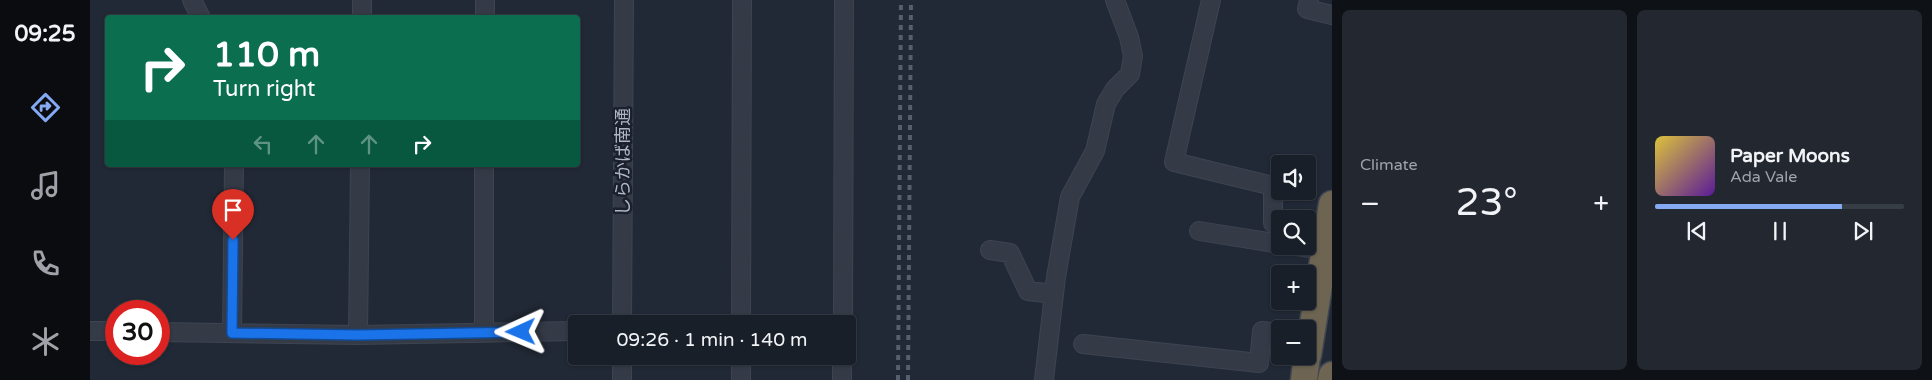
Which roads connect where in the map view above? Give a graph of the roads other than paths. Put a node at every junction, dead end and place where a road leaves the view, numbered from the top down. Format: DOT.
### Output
graph roads {
  1 [pos="192,0"];
  2 [pos="362,0"];
  3 [pos="485,0"];
  4 [pos="624,0"];
  5 [pos="742,0"];
  6 [pos="844,0"];
  7 [pos="1115,0"];
  8 [pos="1212,0"];
  9 [pos="1309,0"];
  10 [pos="200,15"];
  11 [pos="362,15"];
  12 [pos="484,15"];
  13 [pos="1332,15"];
  14 [pos="234,167"];
  15 [pos="360,167"];
  16 [pos="484,167"];
  17 [pos="1332,204"];
  18 [pos="1273,210"];
  19 [pos="1199,231"];
  20 [pos="1319,238"];
  21 [pos="1271,243"];
  22 [pos="990,250"];
  23 [pos="1054,294"];
  24 [pos="622,315"];
  25 [pos="741,315"];
  26 [pos="843,315"];
  27 [pos="1311,320"];
  28 [pos="90,331"];
  29 [pos="105,331"];
  30 [pos="568,331"];
  31 [pos="170,332"];
  32 [pos="1271,332"];
  33 [pos="232,333"];
  34 [pos="484,333"];
  35 [pos="358,335"];
  36 [pos="1083,344"];
  37 [pos="622,365"];
  38 [pos="741,365"];
  39 [pos="842,365"];
  40 [pos="1306,365"];
  41 [pos="1332,375"];
  42 [pos="622,380"];
  43 [pos="741,380"];
  44 [pos="842,380"];
  45 [pos="1044,380"];
  46 [pos="1304,380"];
  47 [pos="1331,380"];
  1 -- 10 [label="street"];
  2 -- 11 [label="street"];
  3 -- 12 [label="street"];
  4 -- 24 [label="street, しらかば南通"];
  5 -- 25 [label="street"];
  6 -- 26 [label="street"];
  7 -- 23 [label="street"];
  8 -- 18 [label="street"];
  9 -- 13 [label="street"];
  14 -- 33 [label="street"];
  15 -- 35 [label="street"];
  16 -- 34 [label="street"];
  17 -- 20 [label="highway"];
  19 -- 21 [label="street"];
  20 -- 27 [label="highway"];
  22 -- 23 [label="street"];
  23 -- 45 [label="street"];
  28 -- 29 [label="street"];
  30 -- 34 [label="street"];
  31 -- 33 [label="street"];
  32 -- 36 [label="street"];
  33 -- 35 [label="street"];
  34 -- 35 [label="street"];
  37 -- 42 [label="street"];
  38 -- 43 [label="street"];
  39 -- 44 [label="street"];
  40 -- 46 [label="highway"];
  41 -- 47 [label="highway"];
}
